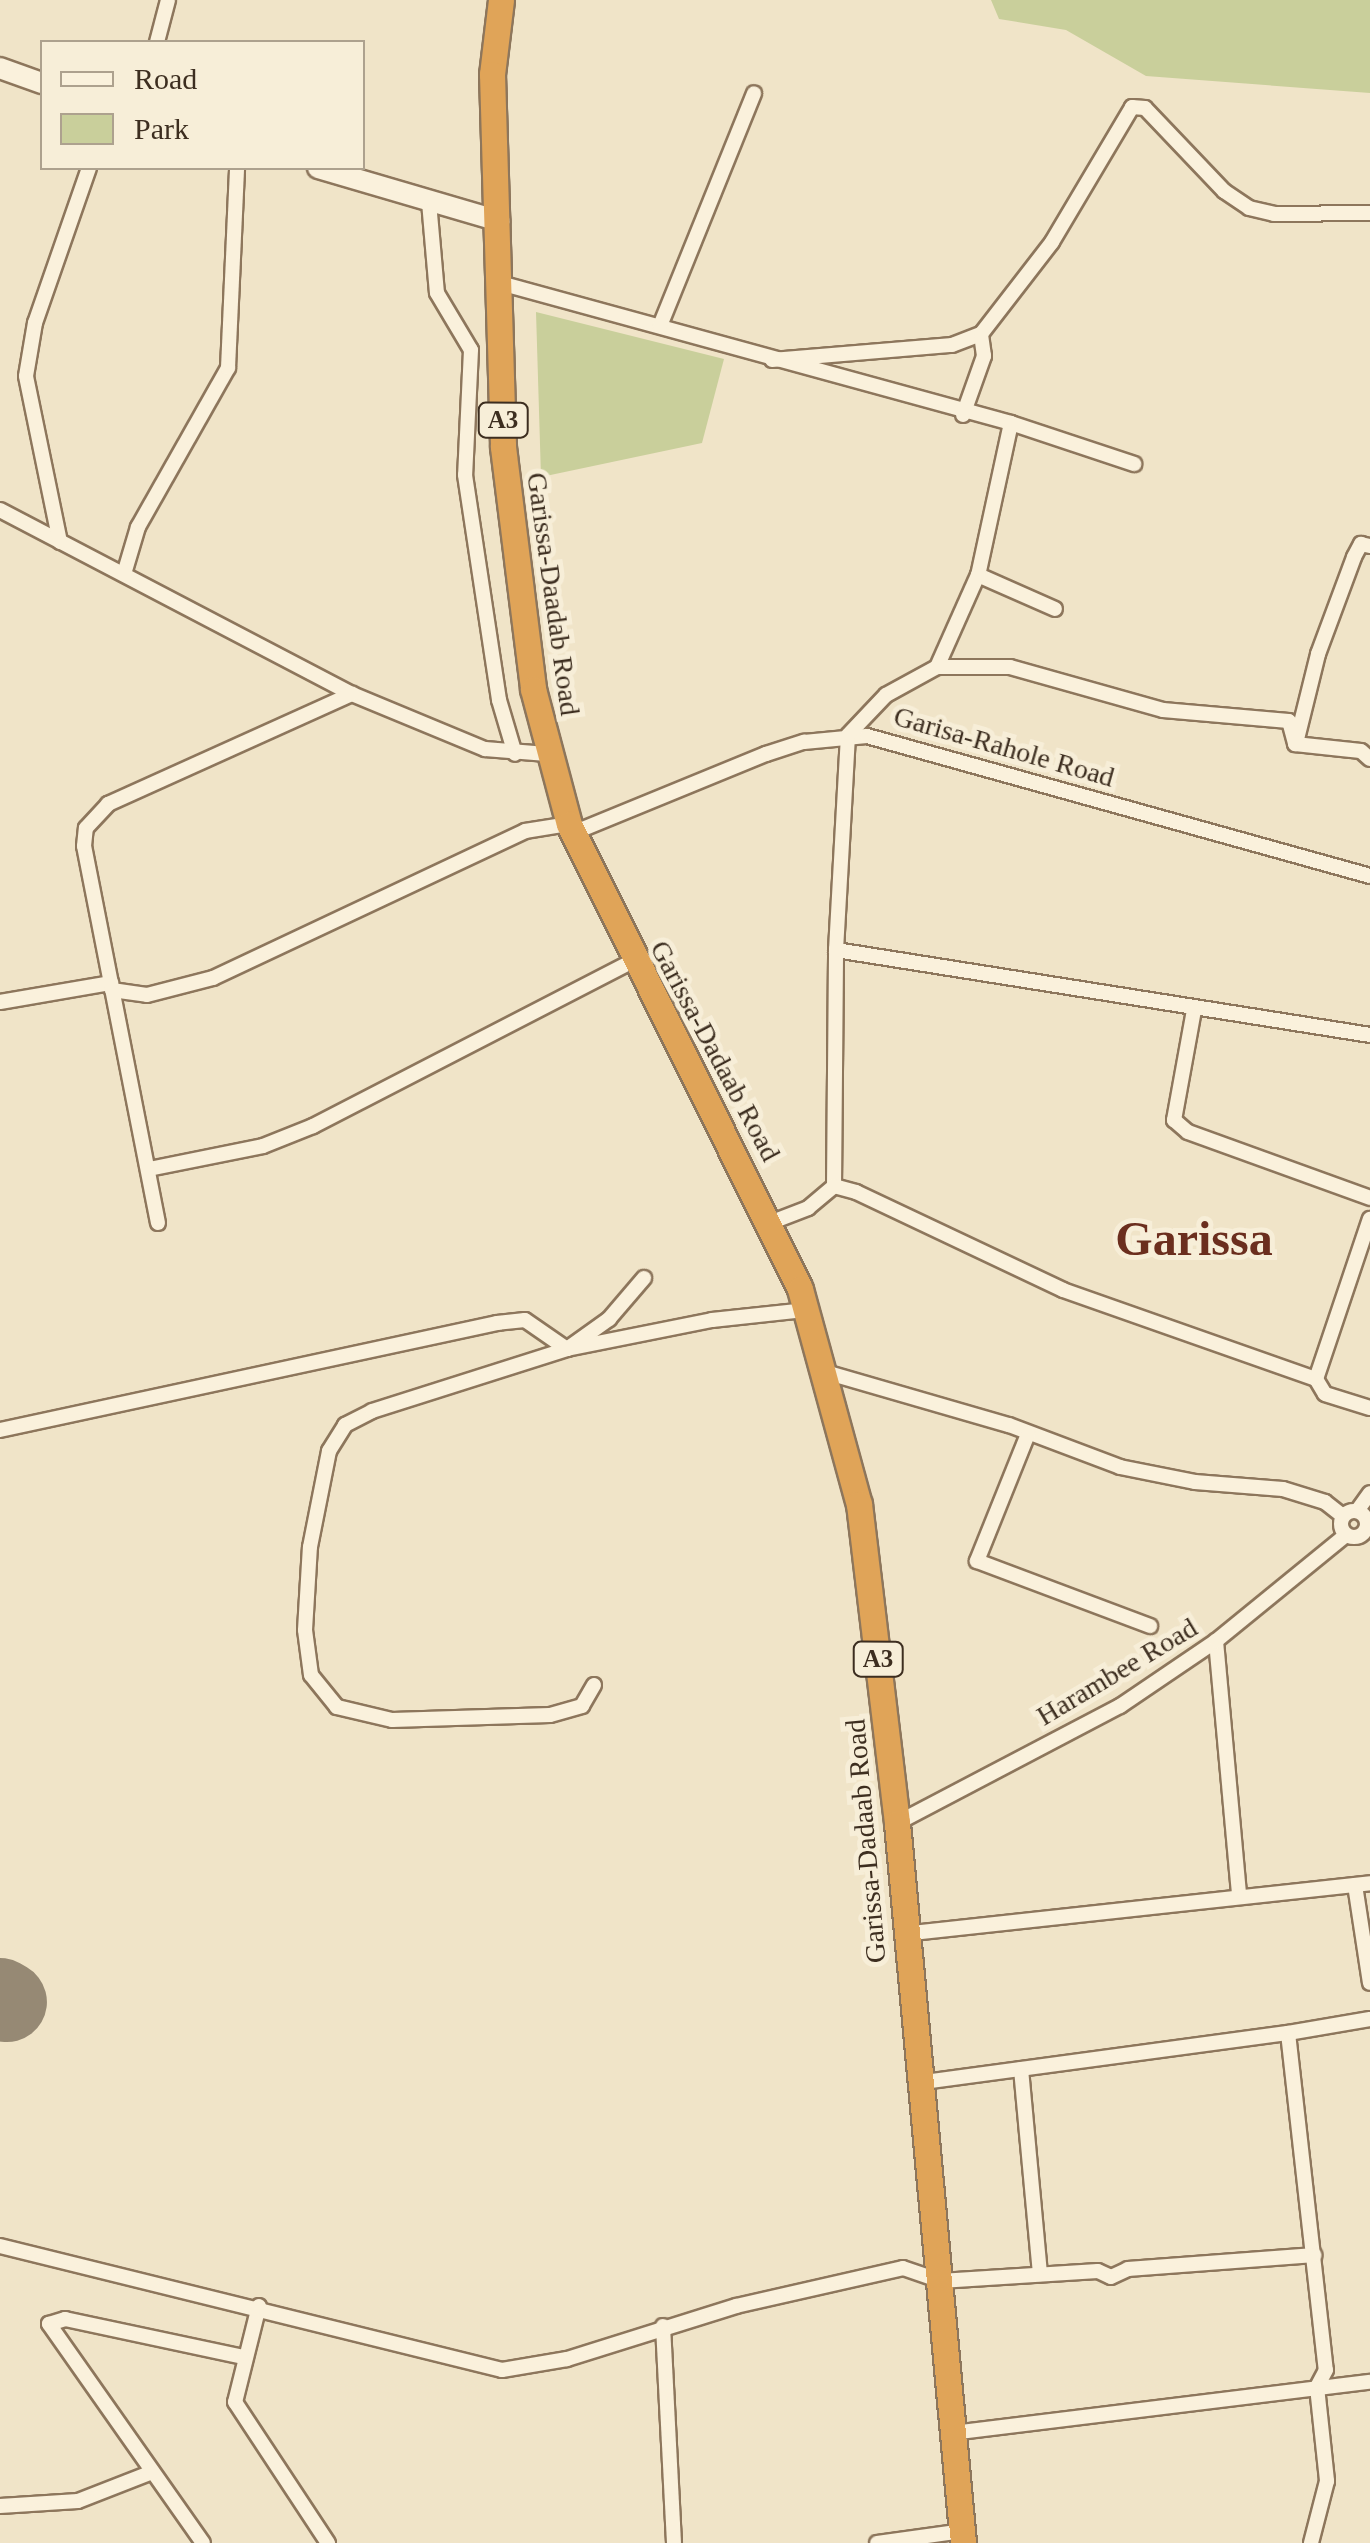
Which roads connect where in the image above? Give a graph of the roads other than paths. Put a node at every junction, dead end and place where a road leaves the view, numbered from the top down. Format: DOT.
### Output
graph roads {
  1 [pos="168,0"];
  2 [pos="500,0"];
  3 [pos="157,40"];
  4 [pos="0,68"];
  5 [pos="40,83"];
  6 [pos="754,93"];
  7 [pos="87,170"];
  8 [pos="238,170"];
  9 [pos="325,170"];
  10 [pos="429,202"];
  11 [pos="1370,213"];
  12 [pos="499,221"];
  13 [pos="500,283"];
  14 [pos="660,326"];
  15 [pos="982,334"];
  16 [pos="772,360"];
  17 [pos="963,415"];
  18 [pos="1010,423"];
  19 [pos="1134,464"];
  20 [pos="0,510"];
  21 [pos="60,542"];
  22 [pos="1370,546"];
  23 [pos="124,574"];
  24 [pos="978,575"];
  25 [pos="1055,609"];
  26 [pos="937,668"];
  27 [pos="352,694"];
  28 [pos="848,736"];
  29 [pos="1295,744"];
  30 [pos="515,754"];
  31 [pos="547,754"];
  32 [pos="1370,759"];
  33 [pos="571,829"];
  34 [pos="1370,876"];
  35 [pos="836,950"];
  36 [pos="632,962"];
  37 [pos="112,986"];
  38 [pos="0,1002"];
  39 [pos="1194,1010"];
  40 [pos="1370,1036"];
  41 [pos="148,1169"];
  42 [pos="834,1186"];
  43 [pos="1370,1198"];
  44 [pos="1370,1219"];
  45 [pos="772,1222"];
  46 [pos="158,1223"];
  47 [pos="644,1278"];
  48 [pos="806,1310"];
  49 [pos="567,1349"];
  50 [pos="826,1372"];
  51 [pos="1316,1379"];
  52 [pos="1370,1408"];
  53 [pos="0,1430"];
  54 [pos="1028,1434"];
  55 [pos="1370,1493"];
  56 [pos="1359,1526"];
  57 [pos="1150,1626"];
  58 [pos="1216,1641"];
  59 [pos="594,1685"];
  60 [pos="896,1823"];
  61 [pos="1362,1884"];
  62 [pos="1238,1895"];
  63 [pos="902,1934"];
  64 [pos="1370,1983"];
  65 [pos="1370,2019"];
  66 [pos="1288,2033"];
  67 [pos="1021,2069"];
  68 [pos="917,2083"];
  69 [pos="0,2246"];
  70 [pos="1314,2255"];
  71 [pos="1040,2274"];
  72 [pos="940,2281"];
  73 [pos="259,2306"];
  74 [pos="663,2326"];
  75 [pos="244,2357"];
  76 [pos="1370,2382"];
  77 [pos="1317,2388"];
  78 [pos="952,2433"];
  79 [pos="150,2473"];
  80 [pos="0,2506"];
  81 [pos="963,2537"];
  82 [pos="203,2543"];
  83 [pos="328,2543"];
  84 [pos="674,2543"];
  85 [pos="876,2543"];
  86 [pos="1311,2543"];
  1 -- 3 [label="street"];
  2 -- 12 [label="highway, Garissa-Daadab Road / A3"];
  4 -- 5 [label="street"];
  6 -- 14 [label="street"];
  7 -- 21 [label="street"];
  8 -- 23 [label="street"];
  9 -- 10 [label="street"];
  10 -- 12 [label="street"];
  10 -- 30 [label="street"];
  11 -- 15 [label="street"];
  12 -- 13 [label="highway, Garissa-Daadab Road / A3"];
  13 -- 14 [label="street"];
  13 -- 31 [label="highway, Garissa-Daadab Road / A3"];
  14 -- 16 [label="street"];
  15 -- 16 [label="street"];
  15 -- 17 [label="street"];
  16 -- 17 [label="street"];
  17 -- 18 [label="street"];
  18 -- 19 [label="street"];
  18 -- 24 [label="street"];
  20 -- 21 [label="street"];
  21 -- 23 [label="street"];
  22 -- 29 [label="street"];
  23 -- 27 [label="street"];
  24 -- 25 [label="street"];
  24 -- 26 [label="street"];
  26 -- 28 [label="street"];
  26 -- 29 [label="street"];
  27 -- 30 [label="street"];
  27 -- 37 [label="street"];
  28 -- 33 [label="street, Garisa-Rahole Road"];
  28 -- 34 [label="street, Garisa-Rahole Road"];
  28 -- 35 [label="street"];
  29 -- 32 [label="street"];
  30 -- 31 [label="street"];
  31 -- 33 [label="highway, Garissa-Daadab Road / A3"];
  33 -- 36 [label="highway, Garissa-Dadaab Road / A3"];
  33 -- 37 [label="street, Garisa-Rahole Road"];
  35 -- 39 [label="street"];
  35 -- 42 [label="street"];
  36 -- 41 [label="street"];
  36 -- 45 [label="highway, Garissa-Dadaab Road / A3"];
  37 -- 38 [label="street, Garisa-Rahole Road"];
  37 -- 41 [label="street"];
  39 -- 40 [label="street"];
  39 -- 43 [label="street"];
  41 -- 46 [label="street"];
  42 -- 45 [label="street"];
  42 -- 51 [label="street"];
  44 -- 51 [label="street"];
  45 -- 48 [label="highway, Garissa-Dadaab Road / A3"];
  47 -- 49 [label="street"];
  48 -- 49 [label="street"];
  48 -- 50 [label="highway, Garissa-Dadaab Road / A3"];
  49 -- 53 [label="street"];
  49 -- 59 [label="street"];
  50 -- 54 [label="street"];
  50 -- 60 [label="highway, Garissa-Dadaab Road / A3"];
  51 -- 52 [label="street"];
  54 -- 56 [label="street"];
  54 -- 57 [label="street"];
  55 -- 56 [label="street, Harambee Road"];
  56 -- 58 [label="street, Harambee Road"];
  58 -- 60 [label="street, Harambee Road"];
  58 -- 62 [label="street"];
  60 -- 63 [label="highway, Garissa-Dadaab Road / A3"];
  61 -- 62 [label="street"];
  61 -- 64 [label="street"];
  62 -- 63 [label="street"];
  63 -- 68 [label="highway, Garissa-Dadaab Road / A3"];
  65 -- 66 [label="street"];
  66 -- 67 [label="street"];
  66 -- 70 [label="street"];
  67 -- 68 [label="street"];
  67 -- 71 [label="street"];
  68 -- 72 [label="highway, Garissa-Dadaab Road / A3"];
  69 -- 73 [label="street"];
  70 -- 71 [label="street"];
  70 -- 77 [label="street"];
  71 -- 72 [label="street"];
  72 -- 74 [label="street"];
  72 -- 78 [label="highway, Garissa-Dadaab Road / A3"];
  73 -- 74 [label="street"];
  73 -- 75 [label="street"];
  74 -- 84 [label="street"];
  75 -- 79 [label="street"];
  75 -- 83 [label="street"];
  76 -- 77 [label="street"];
  77 -- 78 [label="street"];
  77 -- 86 [label="street"];
  78 -- 81 [label="highway, Garissa-Dadaab Road / A3"];
  79 -- 80 [label="street"];
  79 -- 82 [label="street"];
  81 -- 85 [label="street"];
}
